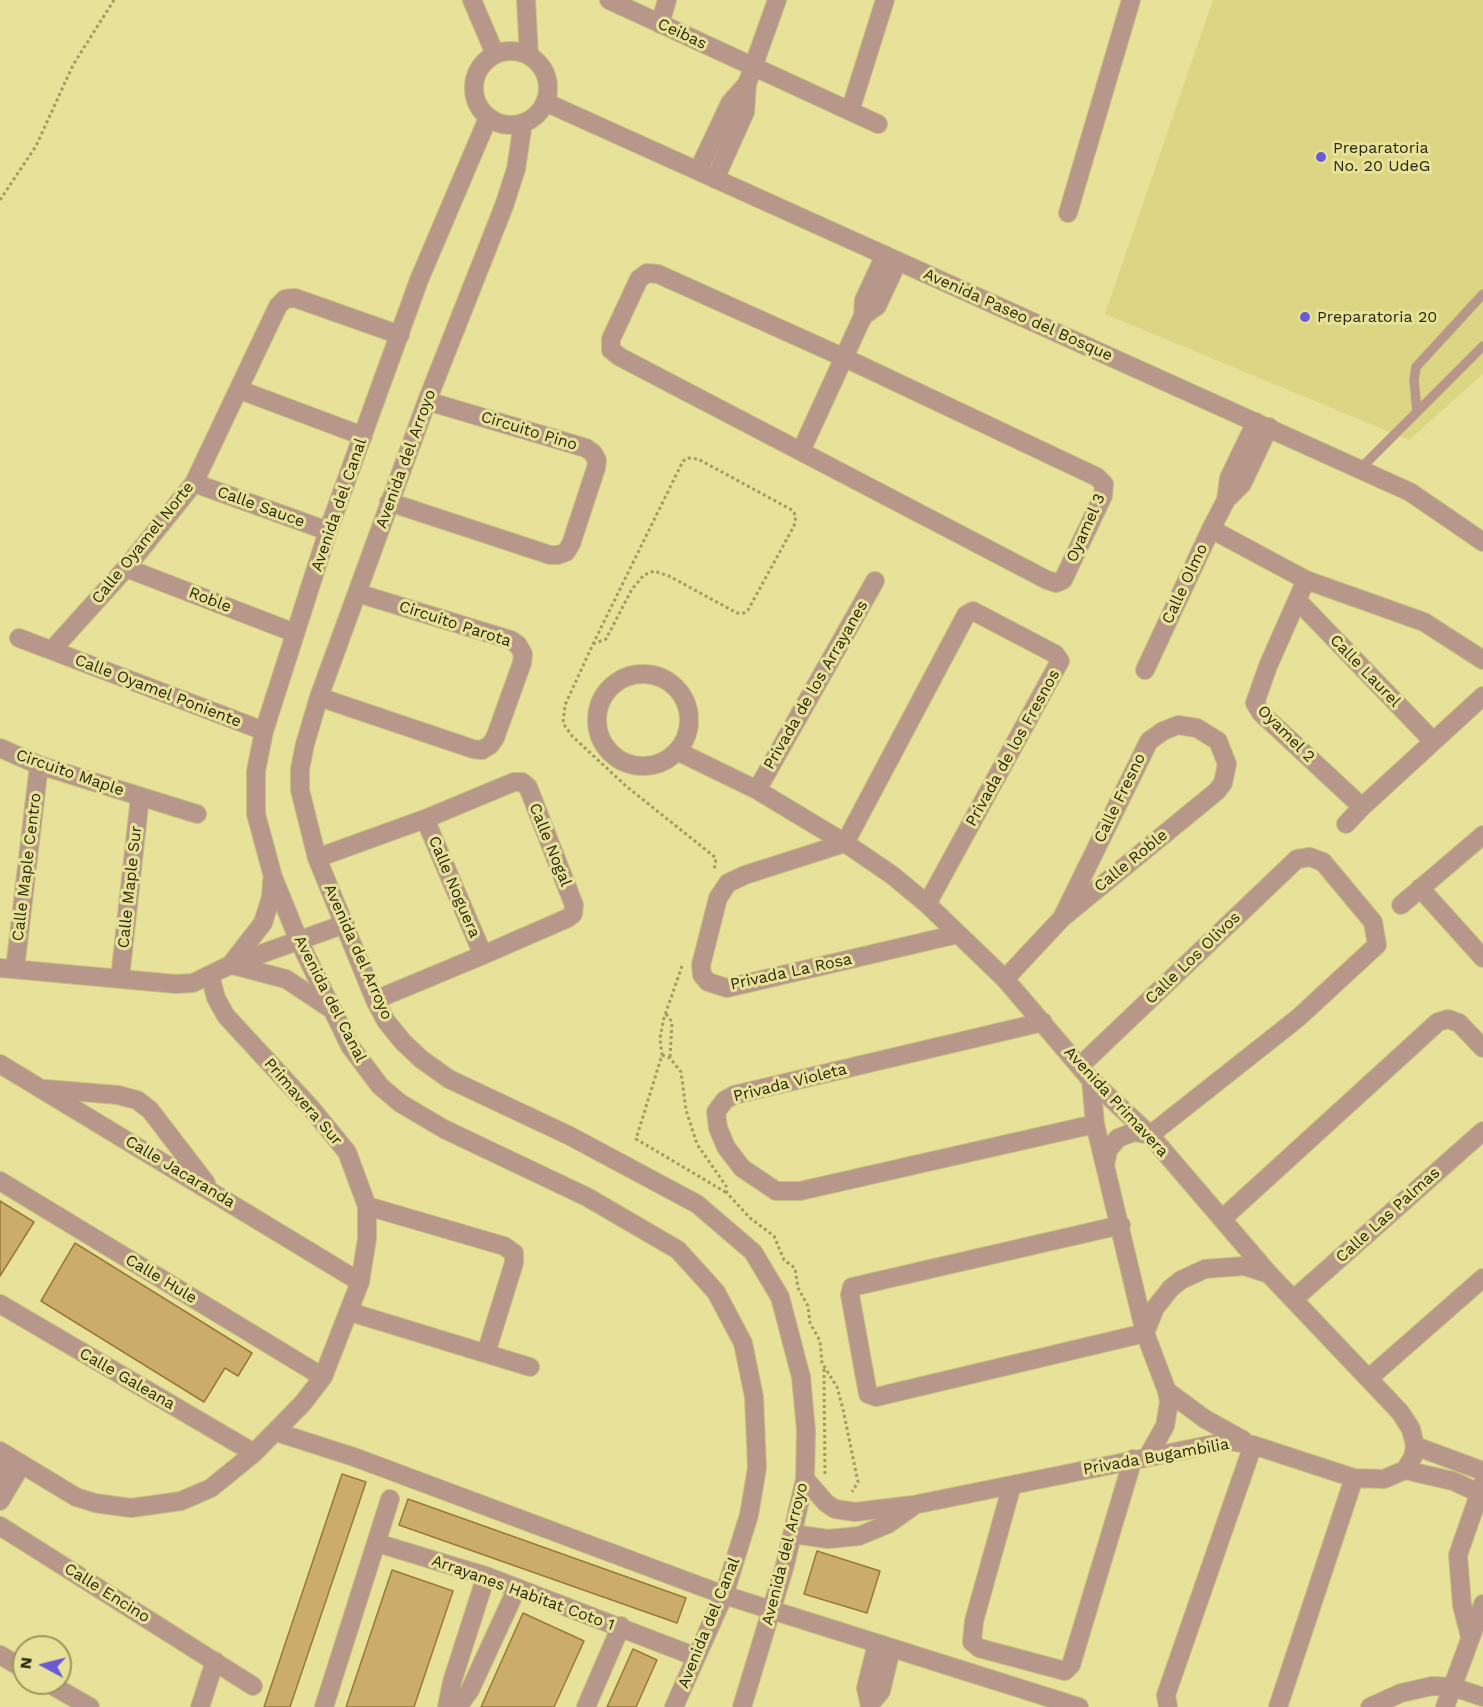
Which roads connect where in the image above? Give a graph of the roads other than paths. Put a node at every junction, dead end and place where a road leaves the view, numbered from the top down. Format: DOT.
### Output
graph roads {
  1 [pos="472,0"];
  2 [pos="526,0"];
  3 [pos="609,0"];
  4 [pos="667,0"];
  5 [pos="777,0"];
  6 [pos="885,0"];
  7 [pos="1131,0"];
  8 [pos="660,24"];
  9 [pos="495,54"];
  10 [pos="529,55"];
  11 [pos="755,67"];
  12 [pos="747,84"];
  13 [pos="545,102"];
  14 [pos="849,111"];
  15 [pos="488,118"];
  16 [pos="523,123"];
  17 [pos="878,124"];
  18 [pos="698,171"];
  19 [pos="715,178"];
  20 [pos="1068,213"];
  21 [pos="891,258"];
  22 [pos="1483,294"];
  23 [pos="400,335"];
  24 [pos="1483,346"];
  25 [pos="844,358"];
  26 [pos="240,390"];
  27 [pos="427,401"];
  28 [pos="1417,412"];
  29 [pos="1263,425"];
  30 [pos="363,436"];
  31 [pos="801,451"];
  32 [pos="1360,469"];
  33 [pos="194,483"];
  34 [pos="389,502"];
  35 [pos="1211,529"];
  36 [pos="328,531"];
  37 [pos="1483,542"];
  38 [pos="126,568"];
  39 [pos="1306,580"];
  40 [pos="875,581"];
  41 [pos="357,593"];
  42 [pos="1298,601"];
  43 [pos="295,633"];
  44 [pos="19,638"];
  45 [pos="52,650"];
  46 [pos="1483,660"];
  47 [pos="1145,670"];
  48 [pos="1483,696"];
  49 [pos="319,697"];
  50 [pos="264,731"];
  51 [pos="1211,736"];
  52 [pos="1433,741"];
  53 [pos="0,748"];
  54 [pos="677,752"];
  55 [pos="39,765"];
  56 [pos="756,790"];
  57 [pos="140,797"];
  58 [pos="1362,807"];
  59 [pos="197,814"];
  60 [pos="425,819"];
  61 [pos="1347,824"];
  62 [pos="1483,835"];
  63 [pos="845,843"];
  64 [pos="317,858"];
  65 [pos="273,877"];
  66 [pos="1420,888"];
  67 [pos="927,904"];
  68 [pos="1401,905"];
  69 [pos="1062,918"];
  70 [pos="345,924"];
  71 [pos="958,934"];
  72 [pos="299,941"];
  73 [pos="483,955"];
  74 [pos="1483,958"];
  75 [pos="230,965"];
  76 [pos="8,968"];
  77 [pos="210,975"];
  78 [pos="120,978"];
  79 [pos="1005,979"];
  80 [pos="375,1000"];
  81 [pos="332,1011"];
  82 [pos="1043,1022"];
  83 [pos="1483,1048"];
  84 [pos="0,1064"];
  85 [pos="1086,1073"];
  86 [pos="42,1088"];
  87 [pos="1095,1124"];
  88 [pos="1483,1131"];
  89 [pos="1150,1136"];
  90 [pos="1105,1166"];
  91 [pos="0,1181"];
  92 [pos="212,1191"];
  93 [pos="367,1206"];
  94 [pos="1222,1219"];
  95 [pos="1121,1225"];
  96 [pos="1269,1274"];
  97 [pos="1483,1278"];
  98 [pos="360,1282"];
  99 [pos="1294,1299"];
  100 [pos="0,1304"];
  101 [pos="350,1312"];
  102 [pos="1145,1333"];
  103 [pos="486,1353"];
  104 [pos="530,1367"];
  105 [pos="323,1377"];
  106 [pos="1369,1378"];
  107 [pos="1167,1391"];
  108 [pos="276,1432"];
  109 [pos="1253,1445"];
  110 [pos="1415,1446"];
  111 [pos="254,1453"];
  112 [pos="11,1458"];
  113 [pos="1141,1458"];
  114 [pos="1405,1470"];
  115 [pos="1483,1471"];
  116 [pos="0,1476"];
  117 [pos="1354,1478"];
  118 [pos="805,1479"];
  119 [pos="1012,1485"];
  120 [pos="1481,1488"];
  121 [pos="390,1499"];
  122 [pos="0,1501"];
  123 [pos="913,1505"];
  124 [pos="0,1526"];
  125 [pos="793,1533"];
  126 [pos="377,1543"];
  127 [pos="486,1576"];
  128 [pos="516,1588"];
  129 [pos="724,1595"];
  130 [pos="1483,1604"];
  131 [pos="772,1609"];
  132 [pos="621,1626"];
  133 [pos="1470,1637"];
  134 [pos="884,1646"];
  135 [pos="686,1653"];
  136 [pos="215,1661"];
  137 [pos="253,1686"];
  138 [pos="1453,1687"];
  139 [pos="69,1695"];
  140 [pos="1483,1696"];
  141 [pos="870,1705"];
  142 [pos="90,1707"];
  143 [pos="200,1707"];
  144 [pos="324,1707"];
  145 [pos="447,1707"];
  146 [pos="458,1707"];
  147 [pos="586,1707"];
  148 [pos="674,1707"];
  149 [pos="742,1707"];
  150 [pos="1079,1707"];
  151 [pos="1168,1707"];
  152 [pos="1278,1707"];
  153 [pos="1370,1707"];
  154 [pos="1445,1707"];
  1 -- 9 [label="street"];
  2 -- 10 [label="street"];
  3 -- 8 [label="street, Ceibas"];
  4 -- 8 [label="street"];
  5 -- 11 [label="street"];
  6 -- 14 [label="street"];
  7 -- 20 [label="street"];
  8 -- 11 [label="street, Ceibas"];
  9 -- 10 [label="street"];
  9 -- 15 [label="street"];
  10 -- 13 [label="street"];
  11 -- 12 [label="street"];
  11 -- 14 [label="street, Ceibas"];
  12 -- 18 [label="street"];
  12 -- 19 [label="street"];
  13 -- 16 [label="street"];
  13 -- 18 [label="street, Avenida Paseo del Bosque"];
  14 -- 17 [label="street, Ceibas"];
  15 -- 16 [label="street"];
  15 -- 23 [label="street, Avenida del Canal"];
  16 -- 27 [label="street, Avenida del Arroyo"];
  18 -- 19 [label="street, Avenida Paseo del Bosque"];
  19 -- 21 [label="street, Avenida Paseo del Bosque"];
  21 -- 25 [label="street"];
  21 -- 29 [label="street, Avenida Paseo del Bosque"];
  22 -- 28 [label="lane"];
  23 -- 26 [label="street, Calle Oyamel Norte"];
  23 -- 30 [label="street, Avenida del Canal"];
  24 -- 28 [label="lane"];
  25 -- 31 [label="street"];
  25 -- 31 [label="street, Oyamel 3"];
  25 -- 31 [label="street, Oyamel 3"];
  26 -- 30 [label="street"];
  26 -- 33 [label="street, Calle Oyamel Norte"];
  27 -- 34 [label="street, Avenida del Arroyo"];
  27 -- 34 [label="street, Circuito Pino"];
  28 -- 32 [label="lane"];
  29 -- 32 [label="street, Avenida Paseo del Bosque"];
  29 -- 35 [label="street, Calle Olmo"];
  30 -- 36 [label="street, Avenida del Canal"];
  32 -- 37 [label="street, Avenida Paseo del Bosque"];
  33 -- 36 [label="street, Calle Sauce"];
  33 -- 38 [label="street, Calle Oyamel Norte"];
  34 -- 41 [label="street, Avenida del Arroyo"];
  35 -- 39 [label="street"];
  35 -- 47 [label="street, Calle Olmo"];
  36 -- 43 [label="street, Avenida del Canal"];
  38 -- 43 [label="street, Roble"];
  38 -- 45 [label="street, Calle Oyamel Norte"];
  39 -- 42 [label="street, Oyamel 2"];
  39 -- 46 [label="street"];
  40 -- 56 [label="street, Privada de los Arrayanes"];
  41 -- 49 [label="street, Avenida del Arroyo"];
  41 -- 49 [label="street, Circuito Parota"];
  42 -- 52 [label="street, Calle Laurel"];
  42 -- 58 [label="street, Oyamel 2"];
  43 -- 50 [label="street, Avenida del Canal"];
  44 -- 45 [label="street"];
  45 -- 50 [label="street, Calle Oyamel Poniente"];
  48 -- 52 [label="street"];
  49 -- 64 [label="street, Avenida del Arroyo"];
  50 -- 65 [label="street, Avenida del Canal"];
  51 -- 69 [label="street, Calle Roble"];
  51 -- 69 [label="street, Calle Fresno"];
  52 -- 58 [label="street"];
  53 -- 55 [label="street, Circuito Maple"];
  54 -- 54 [label="street"];
  54 -- 56 [label="street, Avenida Primavera"];
  55 -- 57 [label="street, Circuito Maple"];
  55 -- 76 [label="street, Calle Maple Centro"];
  56 -- 63 [label="street, Avenida Primavera"];
  57 -- 59 [label="street, Circuito Maple"];
  57 -- 78 [label="street, Calle Maple Sur"];
  58 -- 61 [label="street"];
  60 -- 64 [label="street, Calle Nogal"];
  60 -- 73 [label="street, Calle Noguera"];
  60 -- 73 [label="street, Calle Nogal"];
  62 -- 66 [label="street"];
  63 -- 67 [label="street, Avenida Primavera"];
  63 -- 67 [label="street, Privada de los Fresnos"];
  63 -- 71 [label="street, Privada La Rosa"];
  64 -- 70 [label="street, Avenida del Arroyo"];
  65 -- 72 [label="street, Avenida del Canal"];
  65 -- 75 [label="street"];
  66 -- 68 [label="street"];
  66 -- 74 [label="street"];
  67 -- 71 [label="street, Avenida Primavera"];
  69 -- 79 [label="street, Calle Roble"];
  70 -- 72 [label="street"];
  70 -- 80 [label="street, Avenida del Arroyo"];
  71 -- 79 [label="street, Avenida Primavera"];
  72 -- 75 [label="street"];
  72 -- 81 [label="street, Avenida del Canal"];
  73 -- 80 [label="street, Calle Nogal"];
  75 -- 77 [label="street"];
  75 -- 81 [label="street"];
  76 -- 78 [label="street"];
  77 -- 78 [label="street"];
  77 -- 93 [label="street, Primavera Sur"];
  79 -- 82 [label="street, Avenida Primavera"];
  80 -- 118 [label="street, Avenida del Arroyo"];
  81 -- 129 [label="street, Avenida del Canal"];
  82 -- 85 [label="street, Avenida Primavera"];
  82 -- 87 [label="street, Privada Violeta"];
  83 -- 94 [label="street"];
  84 -- 86 [label="street, Calle Jacaranda"];
  85 -- 87 [label="street"];
  85 -- 89 [label="street, Avenida Primavera"];
  85 -- 89 [label="street, Calle Los Olivos"];
  86 -- 92 [label="street, Calle Jacaranda"];
  86 -- 92 [label="street"];
  87 -- 90 [label="street"];
  88 -- 99 [label="street, Calle Las Palmas"];
  89 -- 90 [label="street"];
  89 -- 94 [label="street, Avenida Primavera"];
  90 -- 95 [label="street"];
  91 -- 105 [label="street, Calle Hule"];
  92 -- 98 [label="street, Calle Jacaranda"];
  93 -- 98 [label="street, Primavera Sur"];
  93 -- 103 [label="street"];
  94 -- 96 [label="street, Avenida Primavera"];
  95 -- 102 [label="street"];
  95 -- 102 [label="street"];
  96 -- 99 [label="street, Avenida Primavera"];
  96 -- 102 [label="street"];
  97 -- 106 [label="street"];
  98 -- 101 [label="street, Primavera Sur"];
  99 -- 106 [label="street, Avenida Primavera"];
  100 -- 111 [label="street, Calle Galeana"];
  101 -- 103 [label="street"];
  101 -- 105 [label="street, Primavera Sur"];
  102 -- 107 [label="street"];
  103 -- 104 [label="street"];
  105 -- 108 [label="street, Primavera Sur"];
  106 -- 110 [label="street, Avenida Primavera"];
  107 -- 109 [label="street"];
  107 -- 113 [label="street"];
  108 -- 111 [label="street, Primavera Sur"];
  108 -- 129 [label="street"];
  109 -- 113 [label="street, Privada Bugambilia"];
  109 -- 117 [label="street, Privada Bugambilia"];
  109 -- 151 [label="street"];
  110 -- 114 [label="street"];
  110 -- 115 [label="street"];
  111 -- 112 [label="street, Primavera Sur"];
  112 -- 116 [label="street"];
  112 -- 122 [label="street"];
  113 -- 119 [label="street, Privada Bugambilia"];
  113 -- 119 [label="street"];
  114 -- 117 [label="street, Privada Bugambilia"];
  114 -- 120 [label="street"];
  117 -- 152 [label="street"];
  118 -- 123 [label="street, Privada Bugambilia"];
  118 -- 125 [label="street, Avenida del Arroyo"];
  119 -- 123 [label="street, Privada Bugambilia"];
  120 -- 133 [label="street"];
  121 -- 126 [label="street"];
  123 -- 125 [label="street, Privada Bugambilia"];
  124 -- 136 [label="street, Calle Encino"];
  125 -- 131 [label="street, Avenida del Arroyo"];
  126 -- 127 [label="street, Arrayanes Habitat Coto 1"];
  126 -- 144 [label="street"];
  127 -- 128 [label="street, Arrayanes Habitat Coto 1"];
  127 -- 145 [label="street"];
  128 -- 132 [label="street, Arrayanes Habitat Coto 1"];
  128 -- 146 [label="street"];
  129 -- 131 [label="street"];
  129 -- 148 [label="street, Avenida del Canal"];
  130 -- 133 [label="street"];
  131 -- 134 [label="street"];
  131 -- 149 [label="street, Avenida del Arroyo"];
  132 -- 135 [label="street"];
  132 -- 147 [label="street, Arrayanes Habitat Coto 1"];
  133 -- 138 [label="street"];
  134 -- 141 [label="street"];
  134 -- 150 [label="street"];
  136 -- 137 [label="street, Calle Encino"];
  136 -- 143 [label="street"];
  138 -- 140 [label="street"];
  138 -- 153 [label="street"];
  138 -- 154 [label="street"];
  139 -- 142 [label="street"];
}
